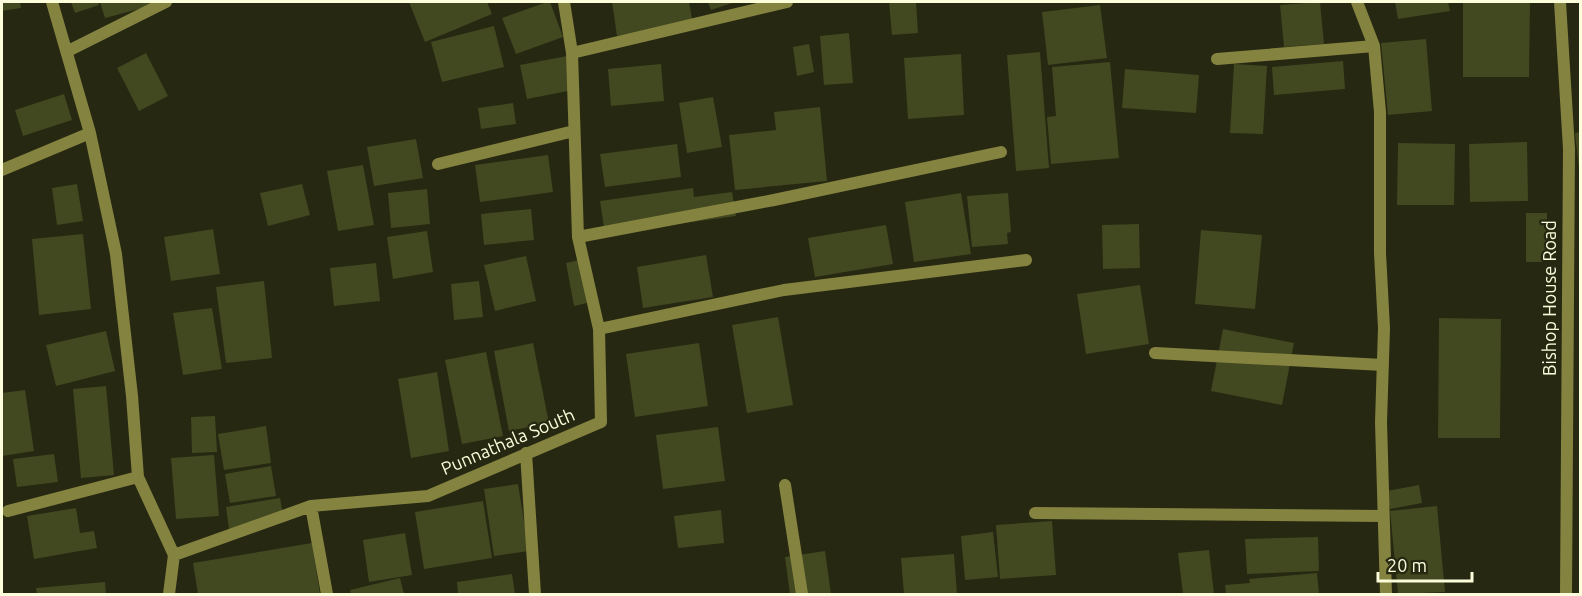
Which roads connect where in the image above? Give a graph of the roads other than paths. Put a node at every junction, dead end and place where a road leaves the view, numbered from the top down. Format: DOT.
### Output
graph roads {
  1 [pos="52,2"];
  2 [pos="166,2"];
  3 [pos="564,2"];
  4 [pos="787,2"];
  5 [pos="1357,2"];
  6 [pos="1560,2"];
  7 [pos="1374,46"];
  8 [pos="68,51"];
  9 [pos="572,53"];
  10 [pos="1217,59"];
  11 [pos="574,131"];
  12 [pos="90,134"];
  13 [pos="1001,152"];
  14 [pos="438,164"];
  15 [pos="2,170"];
  16 [pos="578,237"];
  17 [pos="1026,260"];
  18 [pos="599,329"];
  19 [pos="1155,353"];
  20 [pos="1383,365"];
  21 [pos="526,453"];
  22 [pos="138,477"];
  23 [pos="785,485"];
  24 [pos="311,506"];
  25 [pos="8,511"];
  26 [pos="1035,513"];
  27 [pos="1383,516"];
  28 [pos="174,555"];
  29 [pos="169,594"];
  30 [pos="327,594"];
  31 [pos="535,594"];
  32 [pos="802,594"];
  33 [pos="1386,594"];
  34 [pos="1566,594"];
  1 -- 8 [label="street"];
  2 -- 8 [label="street"];
  3 -- 9 [label="street, Punnathala South"];
  4 -- 9 [label="street"];
  5 -- 7 [label="street"];
  6 -- 34 [label="street, Bishop House Road"];
  7 -- 10 [label="street"];
  7 -- 20 [label="street"];
  8 -- 12 [label="street"];
  9 -- 11 [label="street, Punnathala South"];
  11 -- 14 [label="street"];
  11 -- 16 [label="street, Punnathala South"];
  12 -- 15 [label="street"];
  12 -- 22 [label="street"];
  13 -- 16 [label="street"];
  16 -- 18 [label="street, Punnathala South"];
  17 -- 18 [label="street"];
  18 -- 21 [label="street, Punnathala South"];
  19 -- 20 [label="street"];
  20 -- 27 [label="street"];
  21 -- 24 [label="street, Punnathala South"];
  21 -- 31 [label="street"];
  22 -- 25 [label="street"];
  22 -- 28 [label="street"];
  23 -- 32 [label="street"];
  24 -- 28 [label="street, Punnathala South"];
  24 -- 30 [label="street"];
  26 -- 27 [label="street"];
  27 -- 33 [label="street"];
  28 -- 29 [label="street"];
}
